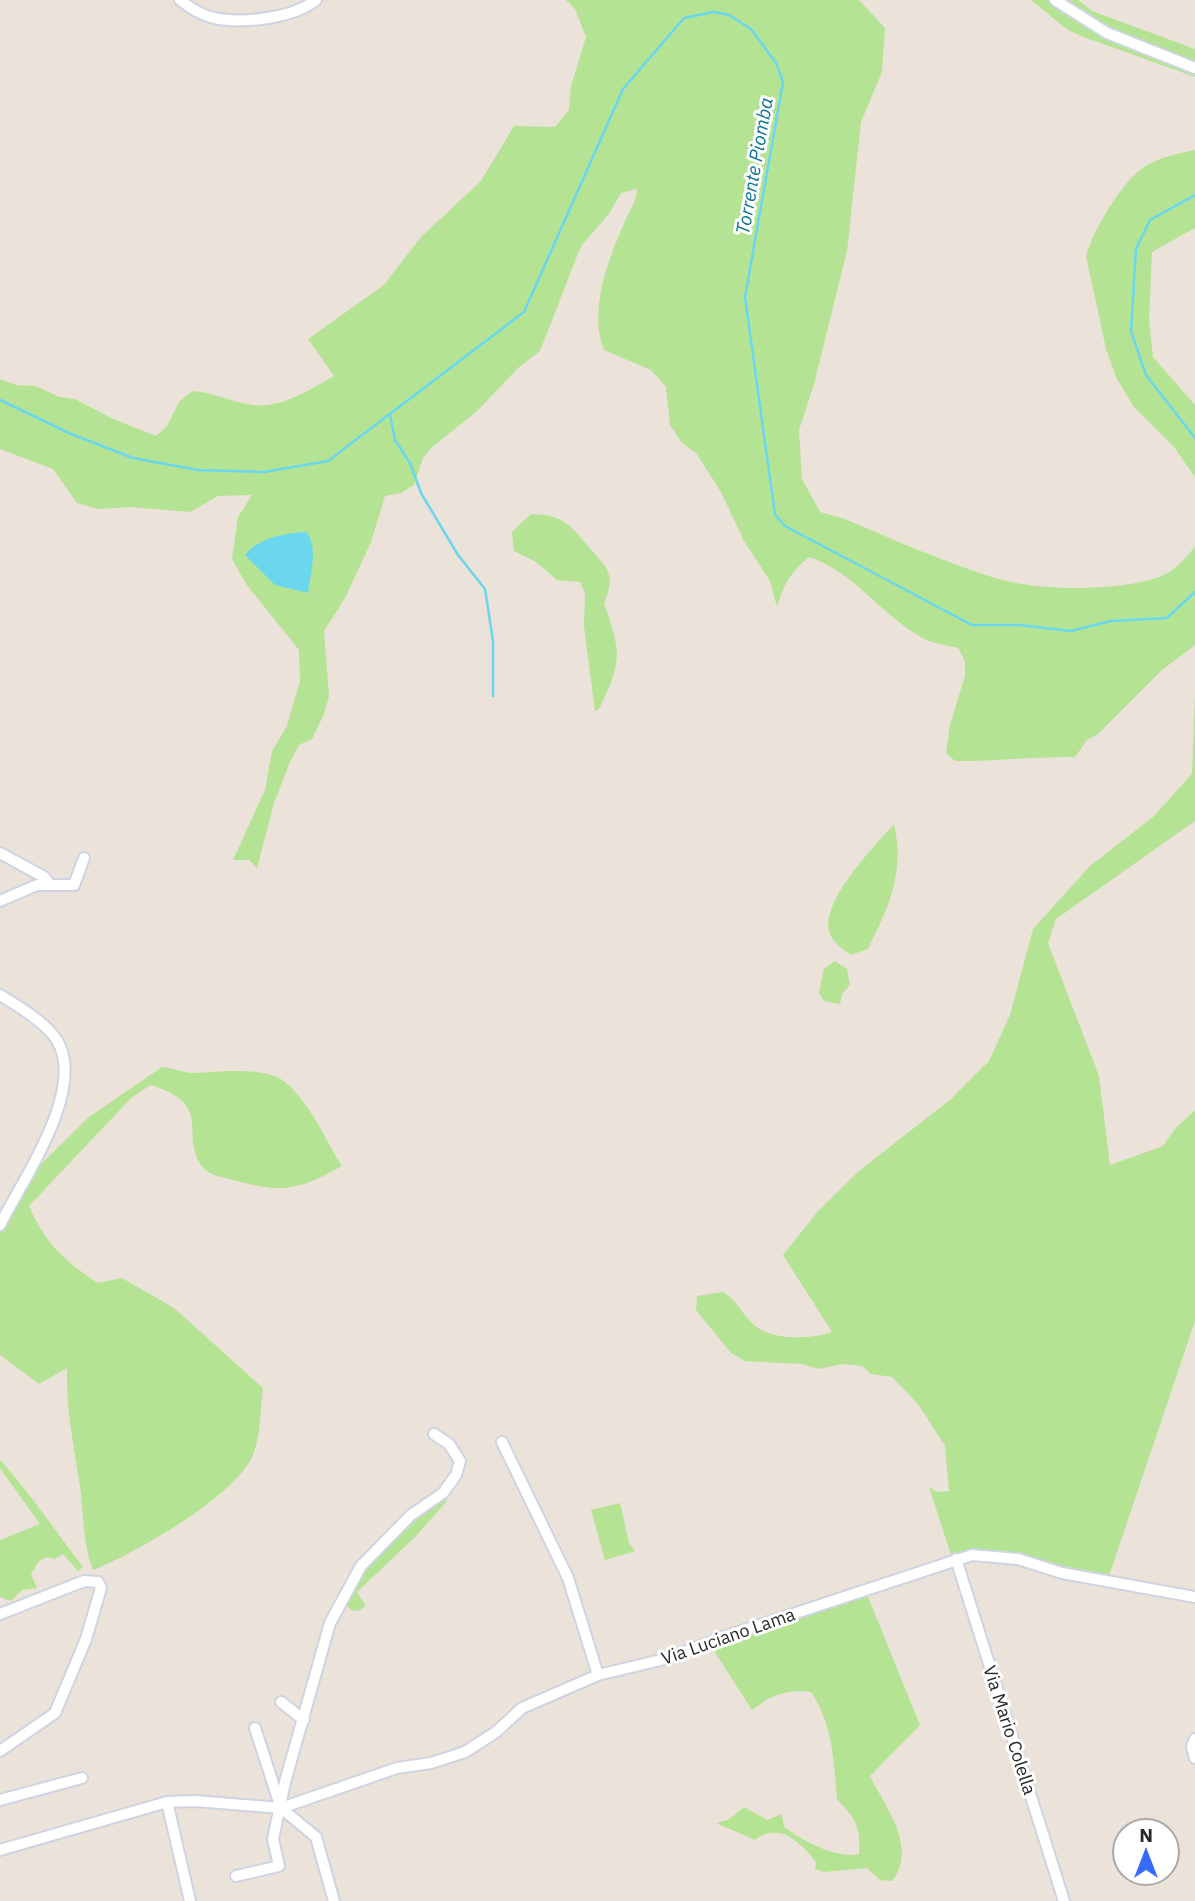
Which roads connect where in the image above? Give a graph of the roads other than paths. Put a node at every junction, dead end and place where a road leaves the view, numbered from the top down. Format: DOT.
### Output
graph roads {
  1 [pos="180,0"];
  2 [pos="316,0"];
  3 [pos="1055,0"];
  4 [pos="1195,68"];
  5 [pos="0,853"];
  6 [pos="84,858"];
  7 [pos="50,884"];
  8 [pos="0,901"];
  9 [pos="0,995"];
  10 [pos="0,1225"];
  11 [pos="434,1434"];
  12 [pos="502,1442"];
  13 [pos="956,1559"];
  14 [pos="1195,1597"];
  15 [pos="0,1614"];
  16 [pos="598,1675"];
  17 [pos="281,1702"];
  18 [pos="304,1720"];
  19 [pos="255,1728"];
  20 [pos="1195,1740"];
  21 [pos="0,1751"];
  22 [pos="1195,1758"];
  23 [pos="82,1778"];
  24 [pos="0,1800"];
  25 [pos="167,1802"];
  26 [pos="281,1808"];
  27 [pos="0,1850"];
  28 [pos="236,1876"];
  29 [pos="190,1901"];
  30 [pos="334,1901"];
  31 [pos="1064,1901"];
  1 -- 2 [label="street"];
  3 -- 4 [label="street"];
  5 -- 7 [label="street"];
  6 -- 7 [label="street"];
  7 -- 8 [label="street"];
  9 -- 10 [label="street"];
  11 -- 18 [label="street"];
  12 -- 16 [label="street"];
  13 -- 14 [label="street, Via Luciano Lama"];
  13 -- 16 [label="street, Via Luciano Lama"];
  13 -- 31 [label="street, Via Mario Colella"];
  15 -- 21 [label="street"];
  16 -- 26 [label="street, Via Luciano Lama"];
  17 -- 18 [label="street"];
  18 -- 26 [label="street"];
  19 -- 26 [label="street"];
  20 -- 22 [label="street"];
  23 -- 24 [label="street"];
  25 -- 26 [label="street"];
  25 -- 27 [label="street"];
  25 -- 29 [label="street"];
  26 -- 28 [label="street"];
  26 -- 30 [label="street"];
}
